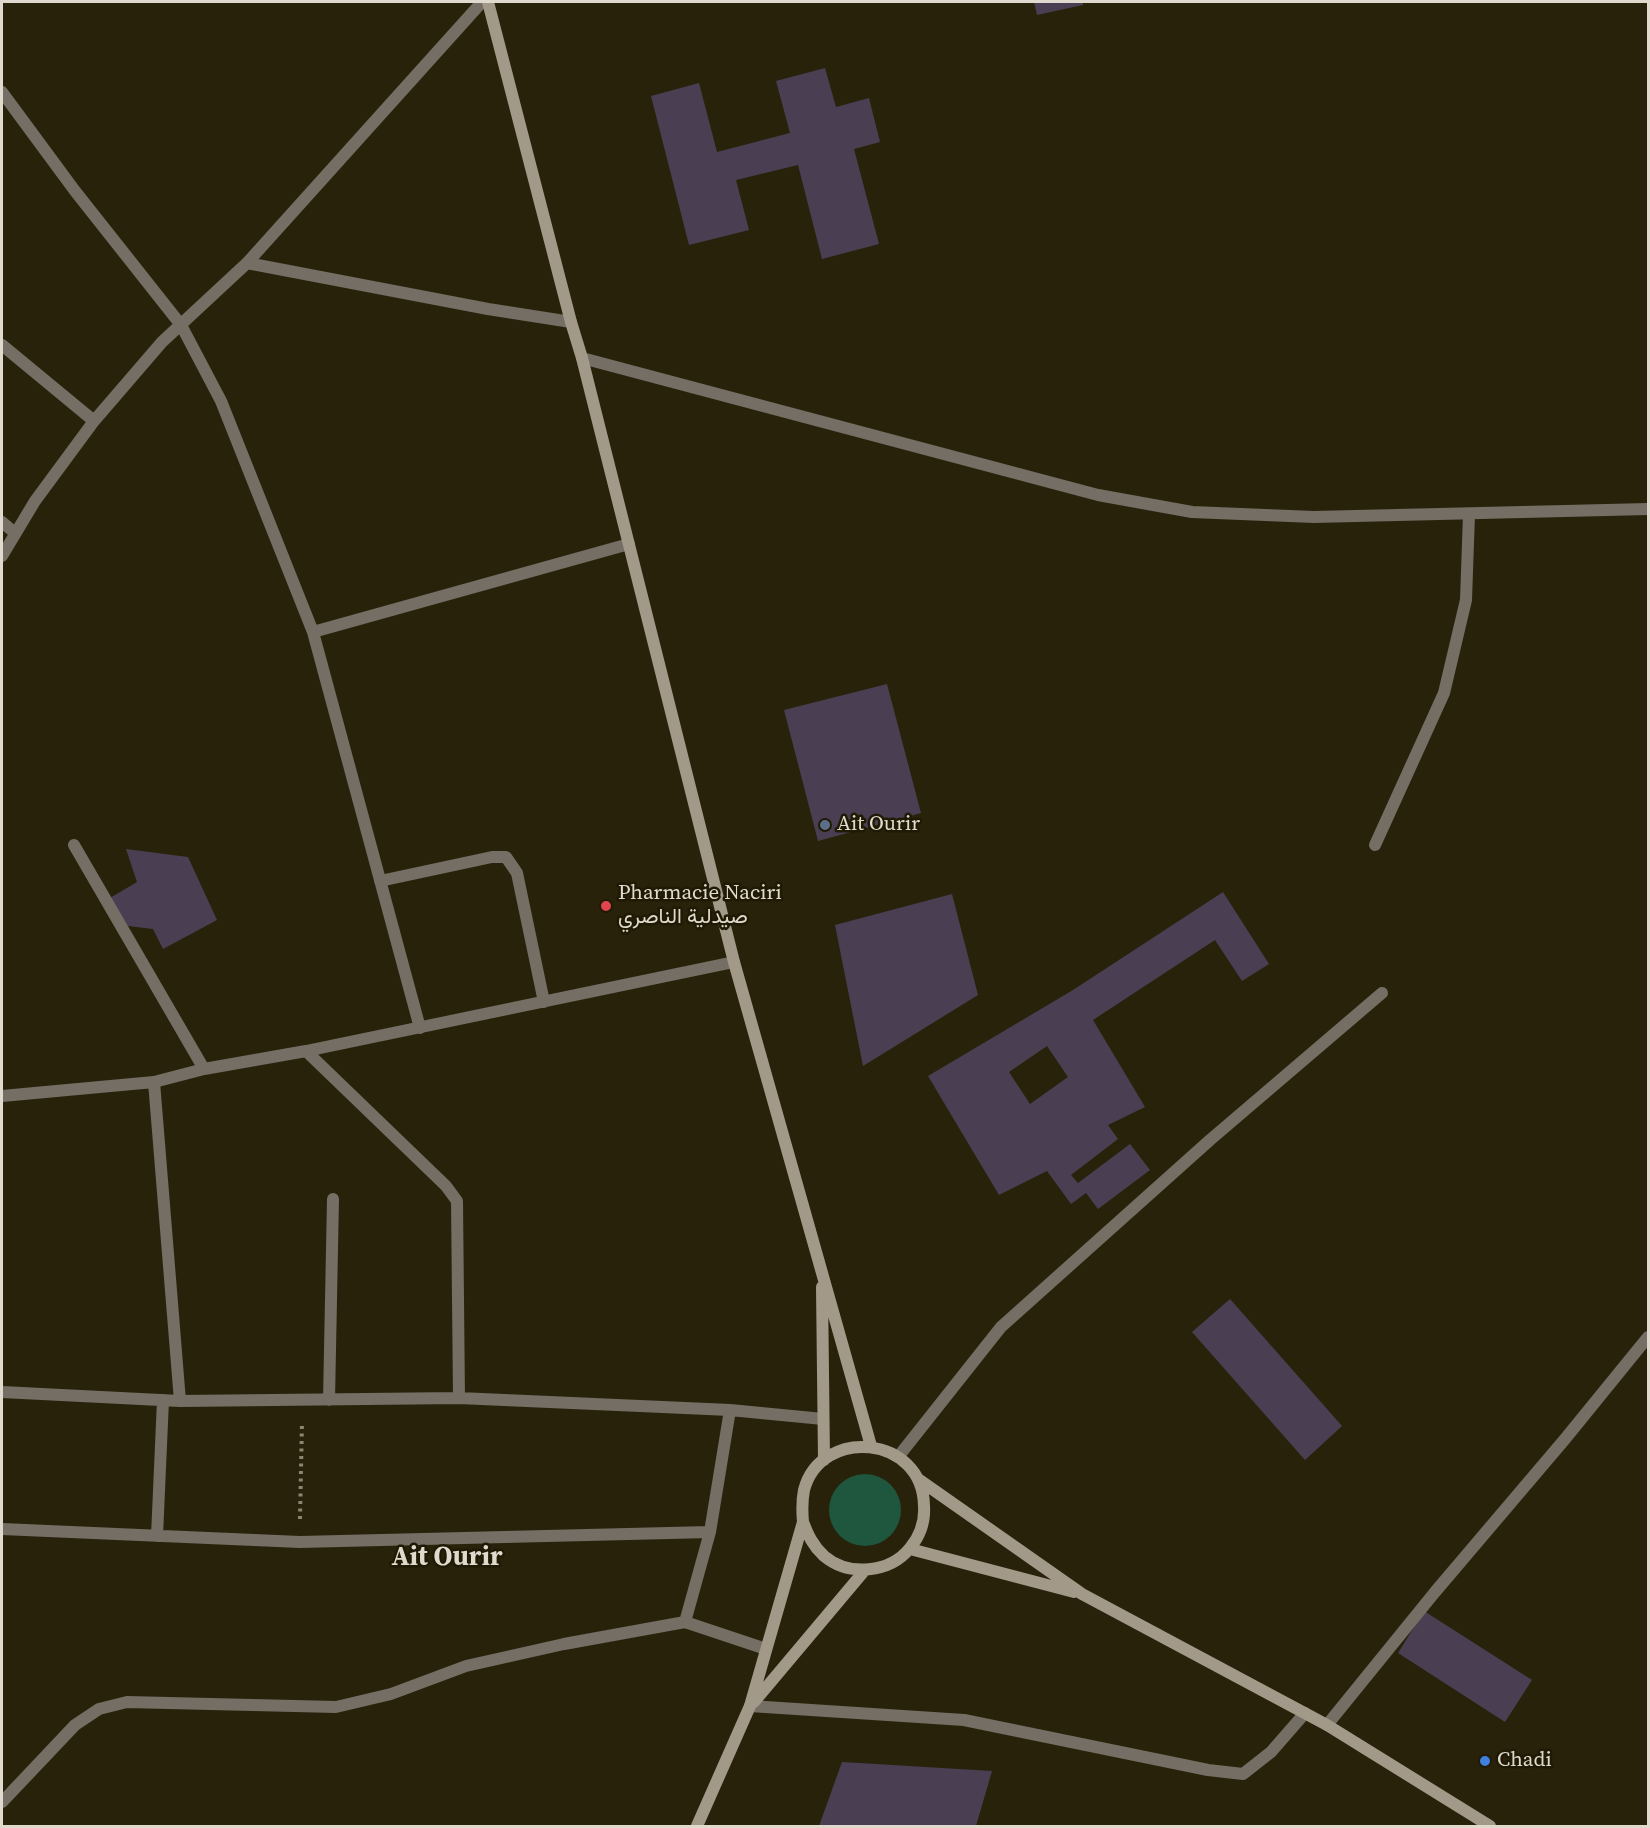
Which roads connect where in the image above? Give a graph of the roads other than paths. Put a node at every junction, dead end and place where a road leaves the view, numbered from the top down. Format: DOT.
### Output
graph roads {
  1 [pos="482,2"];
  2 [pos="488,2"];
  3 [pos="2,95"];
  4 [pos="247,263"];
  5 [pos="571,322"];
  6 [pos="181,325"];
  7 [pos="2,345"];
  8 [pos="582,358"];
  9 [pos="94,421"];
  10 [pos="1648,509"];
  11 [pos="1469,514"];
  12 [pos="2,522"];
  13 [pos="15,533"];
  14 [pos="629,544"];
  15 [pos="2,556"];
  16 [pos="313,632"];
  17 [pos="75,845"];
  18 [pos="1376,845"];
  19 [pos="380,880"];
  20 [pos="734,962"];
  21 [pos="1382,993"];
  22 [pos="544,1002"];
  23 [pos="420,1028"];
  24 [pos="306,1051"];
  25 [pos="204,1069"];
  26 [pos="154,1082"];
  27 [pos="2,1096"];
  28 [pos="333,1199"];
  29 [pos="822,1267"];
  30 [pos="1648,1337"];
  31 [pos="2,1392"];
  32 [pos="459,1398"];
  33 [pos="163,1400"];
  34 [pos="329,1400"];
  35 [pos="180,1401"];
  36 [pos="730,1410"];
  37 [pos="823,1419"];
  38 [pos="871,1446"];
  39 [pos="898,1457"];
  40 [pos="824,1460"];
  41 [pos="918,1479"];
  42 [pos="803,1522"];
  43 [pos="2,1529"];
  44 [pos="710,1532"];
  45 [pos="157,1536"];
  46 [pos="910,1549"];
  47 [pos="865,1570"];
  48 [pos="1082,1594"];
  49 [pos="685,1622"];
  50 [pos="766,1649"];
  51 [pos="750,1706"];
  52 [pos="1305,1713"];
  53 [pos="1327,1725"];
  54 [pos="2,1802"];
  55 [pos="697,1827"];
  56 [pos="1490,1827"];
  1 -- 4 [label="street"];
  2 -- 5 [label="street"];
  3 -- 6 [label="street"];
  4 -- 5 [label="street"];
  4 -- 6 [label="street"];
  5 -- 8 [label="street"];
  6 -- 9 [label="street"];
  6 -- 16 [label="street"];
  7 -- 9 [label="street"];
  8 -- 11 [label="street"];
  8 -- 14 [label="street"];
  9 -- 13 [label="street"];
  10 -- 11 [label="street"];
  11 -- 18 [label="street"];
  12 -- 13 [label="street"];
  13 -- 15 [label="street"];
  14 -- 16 [label="street"];
  14 -- 20 [label="street"];
  16 -- 19 [label="street"];
  17 -- 25 [label="street"];
  19 -- 22 [label="street"];
  19 -- 23 [label="street"];
  20 -- 22 [label="street"];
  20 -- 29 [label="street"];
  21 -- 39 [label="street"];
  22 -- 23 [label="street"];
  23 -- 24 [label="street"];
  24 -- 25 [label="street"];
  24 -- 32 [label="street"];
  25 -- 26 [label="street"];
  26 -- 27 [label="street"];
  26 -- 35 [label="street"];
  28 -- 34 [label="street"];
  29 -- 37 [label="street"];
  29 -- 38 [label="street"];
  30 -- 53 [label="street"];
  31 -- 33 [label="street"];
  32 -- 34 [label="street"];
  32 -- 36 [label="street"];
  33 -- 35 [label="street"];
  33 -- 45 [label="street"];
  34 -- 35 [label="street"];
  36 -- 37 [label="street"];
  36 -- 44 [label="street"];
  37 -- 40 [label="street"];
  38 -- 39 [label="street"];
  38 -- 40 [label="street"];
  39 -- 41 [label="street"];
  40 -- 42 [label="street"];
  41 -- 46 [label="street"];
  41 -- 48 [label="street"];
  42 -- 47 [label="street"];
  42 -- 50 [label="street"];
  43 -- 45 [label="street"];
  44 -- 45 [label="street"];
  44 -- 49 [label="street"];
  46 -- 47 [label="street"];
  46 -- 48 [label="street"];
  47 -- 51 [label="street"];
  48 -- 52 [label="street"];
  49 -- 50 [label="street"];
  49 -- 54 [label="street"];
  50 -- 51 [label="street"];
  51 -- 52 [label="street"];
  51 -- 55 [label="street"];
  52 -- 53 [label="street"];
  53 -- 56 [label="street"];
}
